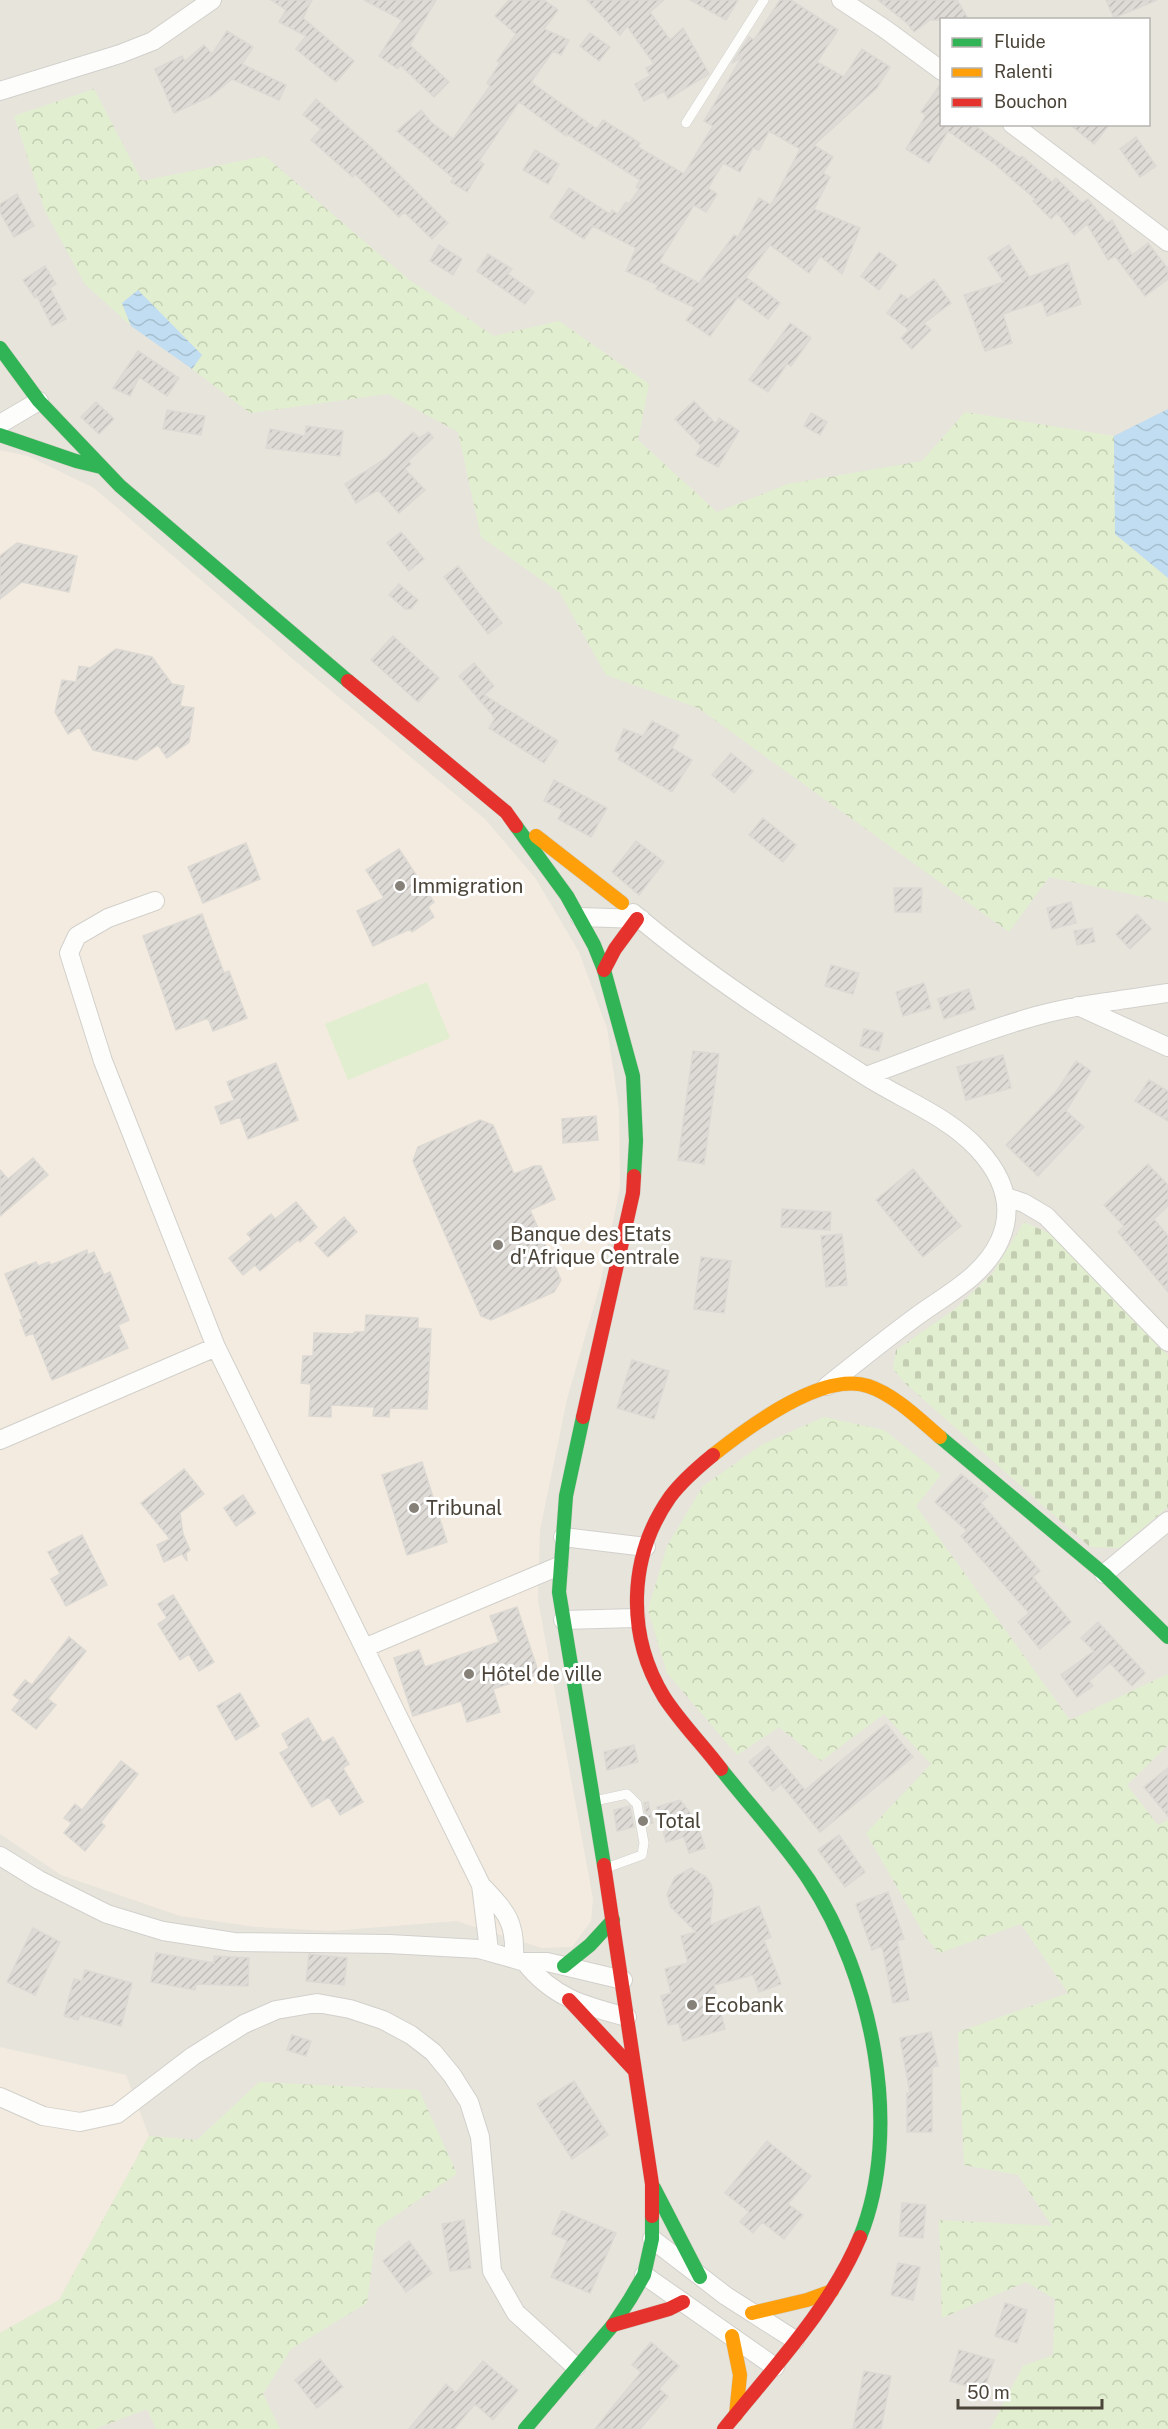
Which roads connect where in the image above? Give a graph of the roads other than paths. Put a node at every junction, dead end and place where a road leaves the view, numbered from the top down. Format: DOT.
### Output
graph roads {
  1 [pos="212,0"];
  2 [pos="764,0"];
  3 [pos="841,0"];
  4 [pos="940,70"];
  5 [pos="0,91"];
  6 [pos="686,123"];
  7 [pos="1015,126"];
  8 [pos="1168,242"];
  9 [pos="2,358"];
  10 [pos="39,401"];
  11 [pos="0,424"];
  12 [pos="0,435"];
  13 [pos="101,467"];
  14 [pos="506,812"];
  15 [pos="567,896"];
  16 [pos="155,901"];
  17 [pos="622,903"];
  18 [pos="580,917"];
  19 [pos="639,919"];
  20 [pos="604,970"];
  21 [pos="1168,993"];
  22 [pos="1078,1006"];
  23 [pos="1168,1047"];
  24 [pos="866,1077"];
  25 [pos="1006,1197"];
  26 [pos="1168,1342"];
  27 [pos="216,1347"];
  28 [pos="822,1390"];
  29 [pos="0,1440"];
  30 [pos="1168,1521"];
  31 [pos="563,1537"];
  32 [pos="646,1547"];
  33 [pos="560,1566"];
  34 [pos="1104,1574"];
  35 [pos="636,1618"];
  36 [pos="564,1620"];
  37 [pos="1168,1637"];
  38 [pos="364,1648"];
  39 [pos="592,1802"];
  40 [pos="0,1856"];
  41 [pos="604,1868"];
  42 [pos="481,1885"];
  43 [pos="613,1920"];
  44 [pos="489,1950"];
  45 [pos="520,1960"];
  46 [pos="564,1965"];
  47 [pos="623,1980"];
  48 [pos="569,2000"];
  49 [pos="627,2017"];
  50 [pos="635,2071"];
  51 [pos="0,2097"];
  52 [pos="651,2184"];
  53 [pos="652,2239"];
  54 [pos="644,2275"];
  55 [pos="700,2277"];
  56 [pos="832,2291"];
  57 [pos="683,2302"];
  58 [pos="752,2313"];
  59 [pos="613,2325"];
  60 [pos="732,2336"];
  61 [pos="795,2340"];
  62 [pos="576,2367"];
  63 [pos="775,2367"];
  64 [pos="736,2415"];
  65 [pos="525,2429"];
  66 [pos="724,2429"];
  1 -- 5 [label="street"];
  2 -- 6 [label="lane"];
  3 -- 4 [label="street"];
  7 -- 8 [label="street"];
  9 -- 10 [label="main road"];
  10 -- 11 [label="street"];
  10 -- 13 [label="main road"];
  12 -- 13 [label="main road"];
  13 -- 14 [label="main road"];
  14 -- 15 [label="main road"];
  14 -- 17 [label="main road"];
  15 -- 17 [label="street"];
  15 -- 18 [label="main road"];
  16 -- 27 [label="street"];
  17 -- 19 [label="street"];
  18 -- 19 [label="street"];
  18 -- 20 [label="main road"];
  19 -- 20 [label="main road"];
  19 -- 24 [label="street"];
  20 -- 31 [label="main road"];
  21 -- 22 [label="street"];
  22 -- 23 [label="street"];
  22 -- 24 [label="street"];
  24 -- 25 [label="street"];
  25 -- 26 [label="street"];
  25 -- 28 [label="street"];
  27 -- 29 [label="street"];
  27 -- 38 [label="street"];
  28 -- 32 [label="main road"];
  28 -- 34 [label="main road"];
  30 -- 34 [label="street"];
  31 -- 32 [label="street"];
  31 -- 33 [label="main road"];
  32 -- 35 [label="main road"];
  33 -- 36 [label="main road"];
  33 -- 38 [label="street"];
  34 -- 37 [label="main road"];
  35 -- 36 [label="street"];
  35 -- 56 [label="main road"];
  36 -- 39 [label="main road"];
  38 -- 42 [label="street"];
  39 -- 41 [label="main road"];
  39 -- 41 [label="lane"];
  40 -- 44 [label="street"];
  41 -- 43 [label="main road"];
  42 -- 44 [label="street"];
  42 -- 45 [label="street"];
  43 -- 46 [label="main road"];
  43 -- 47 [label="main road"];
  44 -- 45 [label="street"];
  45 -- 46 [label="street"];
  45 -- 48 [label="street"];
  46 -- 47 [label="street"];
  47 -- 49 [label="main road"];
  48 -- 49 [label="street"];
  48 -- 50 [label="main road"];
  49 -- 50 [label="main road"];
  50 -- 52 [label="main road"];
  51 -- 62 [label="street"];
  52 -- 53 [label="main road"];
  52 -- 55 [label="main road"];
  53 -- 54 [label="main road"];
  53 -- 55 [label="street"];
  54 -- 57 [label="street"];
  54 -- 59 [label="main road"];
  55 -- 58 [label="street"];
  56 -- 58 [label="main road"];
  56 -- 61 [label="main road"];
  57 -- 59 [label="main road"];
  57 -- 60 [label="street"];
  58 -- 61 [label="street"];
  59 -- 62 [label="main road"];
  60 -- 63 [label="street"];
  60 -- 64 [label="main road"];
  61 -- 63 [label="main road"];
  62 -- 65 [label="main road"];
  63 -- 64 [label="main road"];
  64 -- 66 [label="main road"];
}
